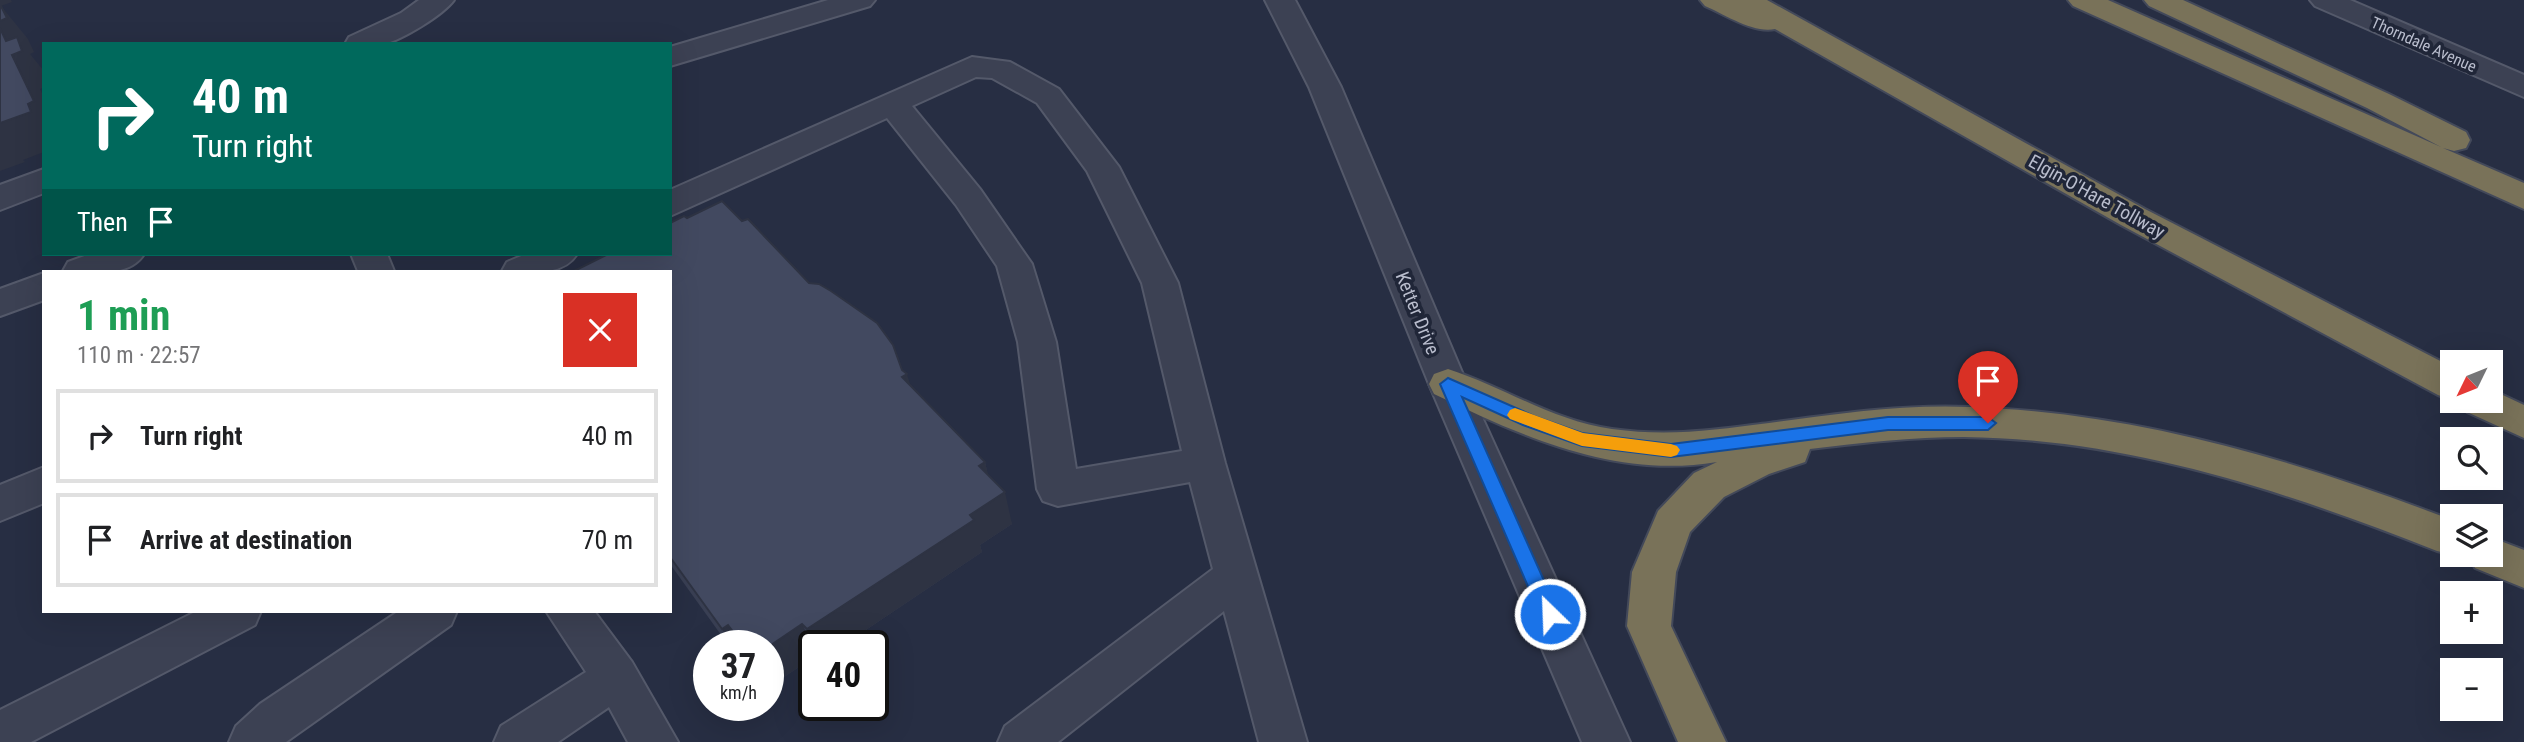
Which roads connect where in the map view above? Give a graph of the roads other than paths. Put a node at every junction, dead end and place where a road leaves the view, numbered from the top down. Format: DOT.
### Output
graph roads {
  1 [pos="439,0"];
  2 [pos="860,0"];
  3 [pos="1280,0"];
  4 [pos="1715,0"];
  5 [pos="1745,0"];
  6 [pos="2083,0"];
  7 [pos="2159,0"];
  8 [pos="2325,0"];
  9 [pos="1812,39"];
  10 [pos="364,42"];
  11 [pos="672,56"];
  12 [pos="2524,87"];
  13 [pos="892,103"];
  14 [pos="2524,177"];
  15 [pos="42,181"];
  16 [pos="2524,197"];
  17 [pos="0,198"];
  18 [pos="672,203"];
  19 [pos="121,256"];
  20 [pos="554,256"];
  21 [pos="84,270"];
  22 [pos="522,270"];
  23 [pos="42,287"];
  24 [pos="0,303"];
  25 [pos="2440,379"];
  26 [pos="1448,384"];
  27 [pos="2503,413"];
  28 [pos="1888,424"];
  29 [pos="2524,424"];
  30 [pos="1205,463"];
  31 [pos="42,485"];
  32 [pos="0,504"];
  33 [pos="2440,533"];
  34 [pos="2503,561"];
  35 [pos="2524,570"];
  36 [pos="1236,576"];
  37 [pos="235,613"];
  38 [pos="432,613"];
  39 [pos="569,613"];
  40 [pos="616,677"];
  41 [pos="0,734"];
  42 [pos="253,742"];
  43 [pos="518,742"];
  44 [pos="654,742"];
  45 [pos="1022,742"];
  46 [pos="1283,742"];
  47 [pos="1606,742"];
  48 [pos="1702,742"];
  1 -- 10 [label="street"];
  2 -- 11 [label="street"];
  3 -- 26 [label="street, Ketter Drive"];
  4 -- 9 [label="highway"];
  5 -- 9 [label="highway, Elgin-O'Hare Tollway"];
  6 -- 16 [label="highway"];
  7 -- 14 [label="highway"];
  8 -- 12 [label="street, Thorndale Avenue"];
  9 -- 25 [label="highway, Elgin-O'Hare Tollway"];
  13 -- 18 [label="street"];
  13 -- 30 [label="street"];
  13 -- 30 [label="street"];
  15 -- 17 [label="street"];
  19 -- 21 [label="street"];
  20 -- 22 [label="street"];
  23 -- 24 [label="street"];
  26 -- 28 [label="highway"];
  26 -- 47 [label="street, Ketter Drive"];
  27 -- 29 [label="highway"];
  28 -- 33 [label="highway"];
  28 -- 48 [label="highway"];
  30 -- 36 [label="street"];
  31 -- 32 [label="street"];
  34 -- 35 [label="highway"];
  36 -- 45 [label="street"];
  36 -- 46 [label="street"];
  37 -- 41 [label="street"];
  38 -- 42 [label="street"];
  39 -- 40 [label="street"];
  40 -- 43 [label="street"];
  40 -- 44 [label="street"];
}
